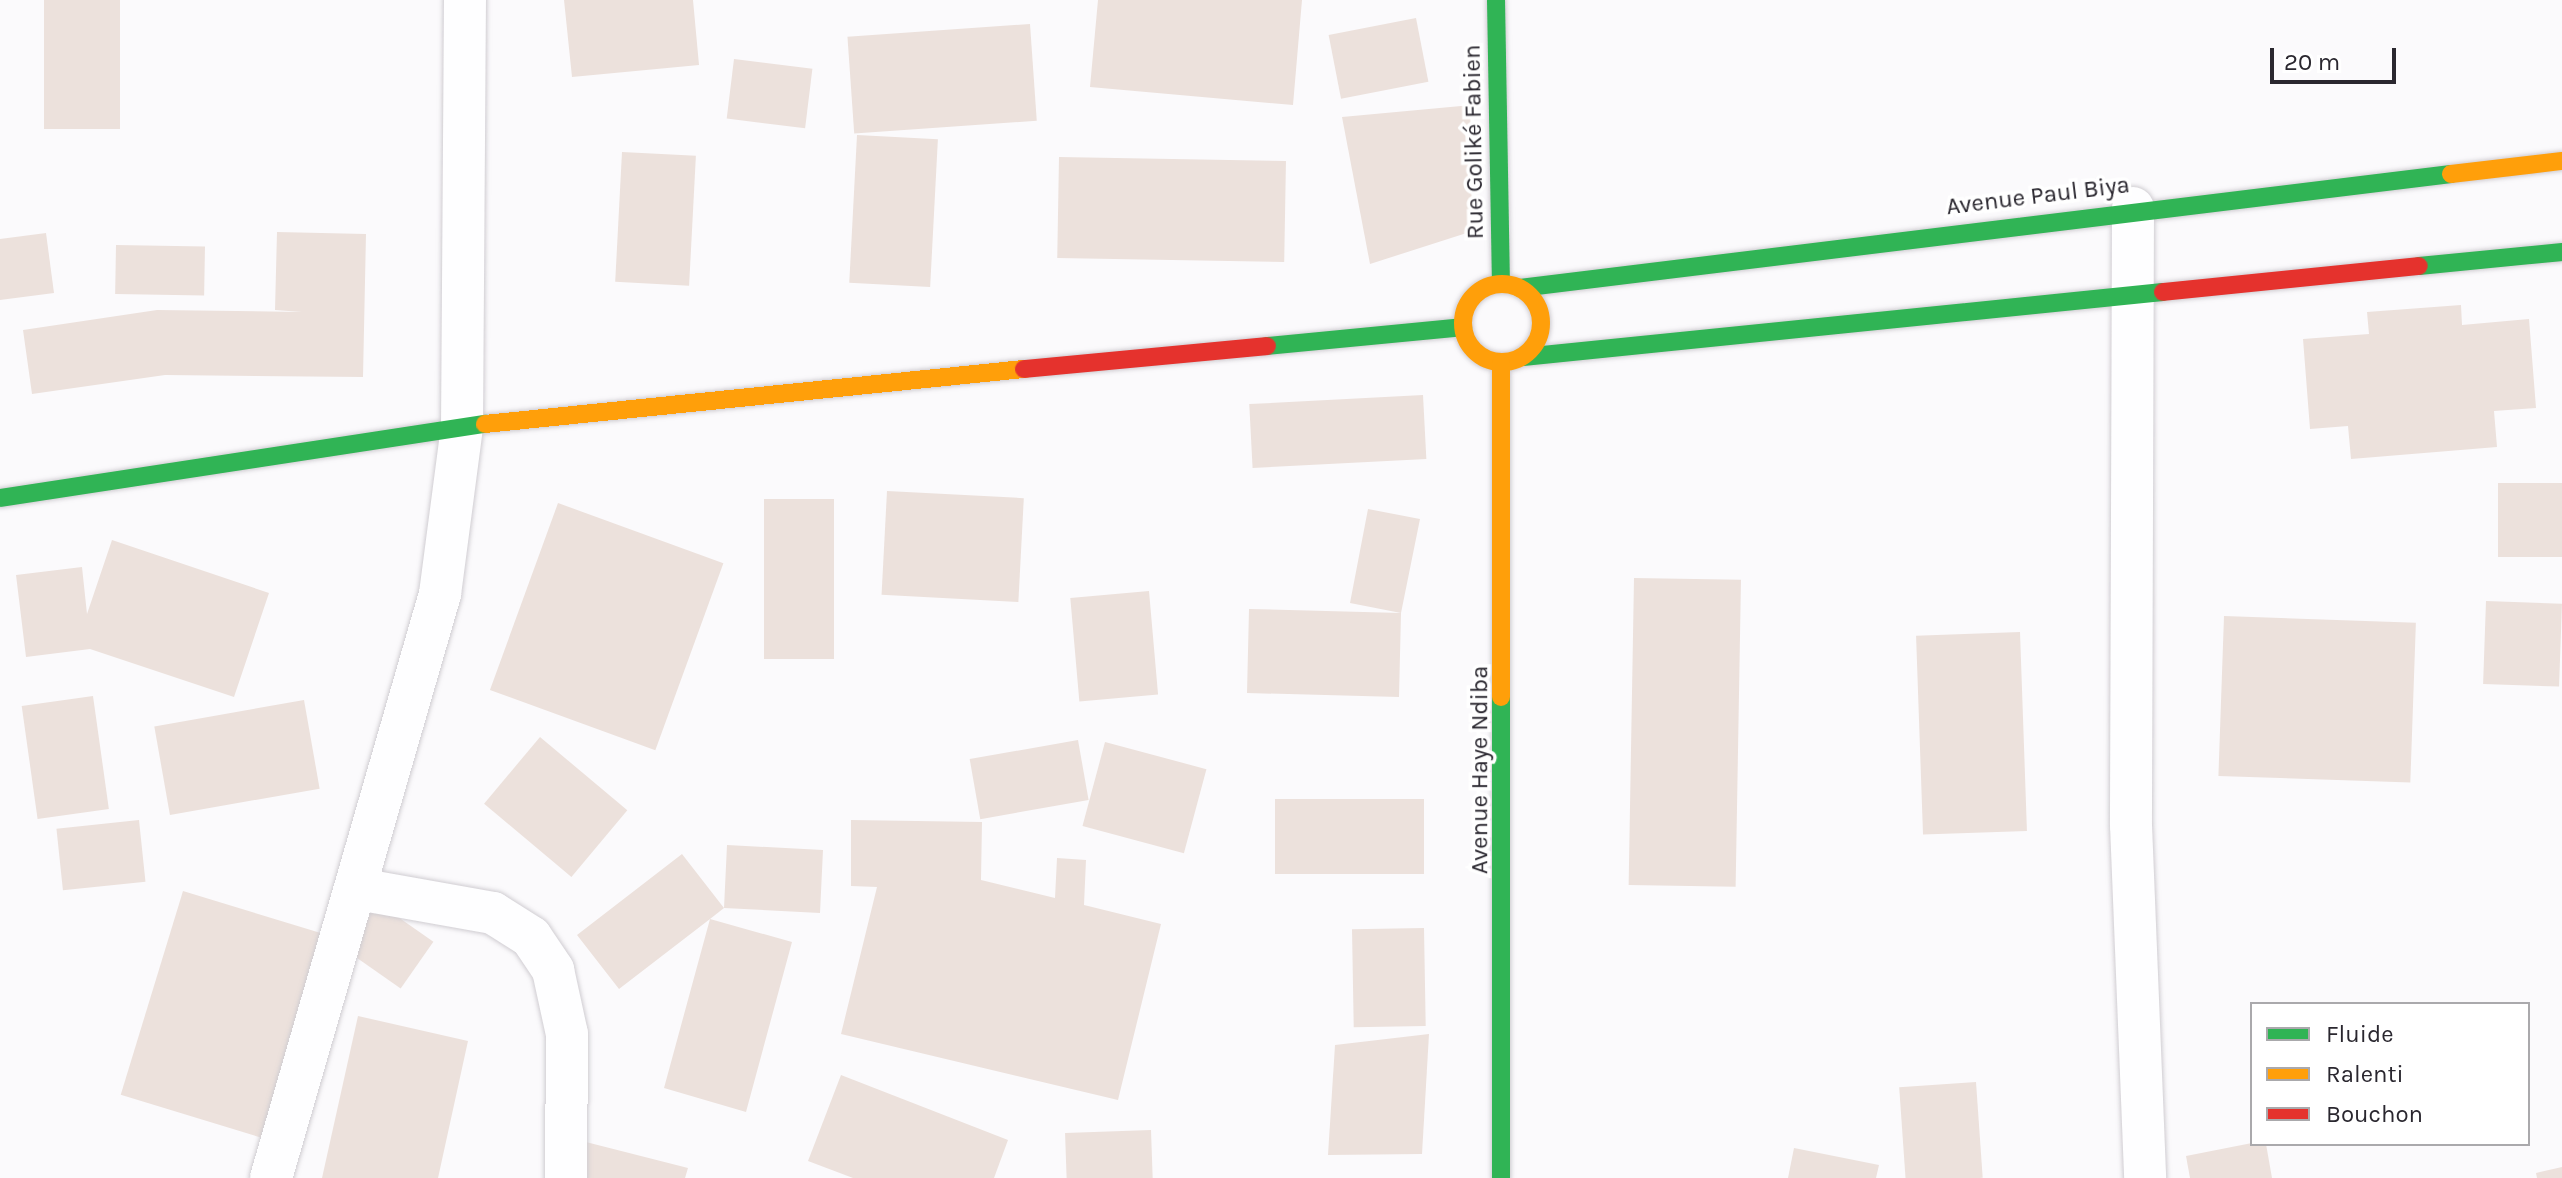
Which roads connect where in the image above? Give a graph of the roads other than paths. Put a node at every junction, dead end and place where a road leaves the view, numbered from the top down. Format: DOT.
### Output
graph roads {
  1 [pos="465,0"];
  2 [pos="1496,0"];
  3 [pos="2562,161"];
  4 [pos="2133,208"];
  5 [pos="2562,252"];
  6 [pos="1501,284"];
  7 [pos="1520,288"];
  8 [pos="2135,292"];
  9 [pos="1463,327"];
  10 [pos="1523,357"];
  11 [pos="1501,363"];
  12 [pos="462,427"];
  13 [pos="0,498"];
  14 [pos="358,889"];
  15 [pos="271,1178"];
  16 [pos="566,1178"];
  17 [pos="1501,1178"];
  18 [pos="2145,1178"];
  1 -- 12 [label="street"];
  2 -- 6 [label="main road, Rue Goliké Fabien"];
  3 -- 4 [label="main road, Avenue Paul Biya"];
  4 -- 7 [label="main road, Avenue Paul Biya"];
  4 -- 8 [label="street"];
  5 -- 8 [label="main road"];
  6 -- 7 [label="main road"];
  6 -- 9 [label="main road"];
  7 -- 10 [label="main road"];
  8 -- 10 [label="main road"];
  8 -- 18 [label="street"];
  9 -- 11 [label="main road"];
  9 -- 12 [label="main road"];
  10 -- 11 [label="main road"];
  11 -- 17 [label="main road, Avenue Haye Ndiba"];
  12 -- 13 [label="main road"];
  12 -- 14 [label="street"];
  14 -- 15 [label="street"];
  14 -- 16 [label="street"];
}
